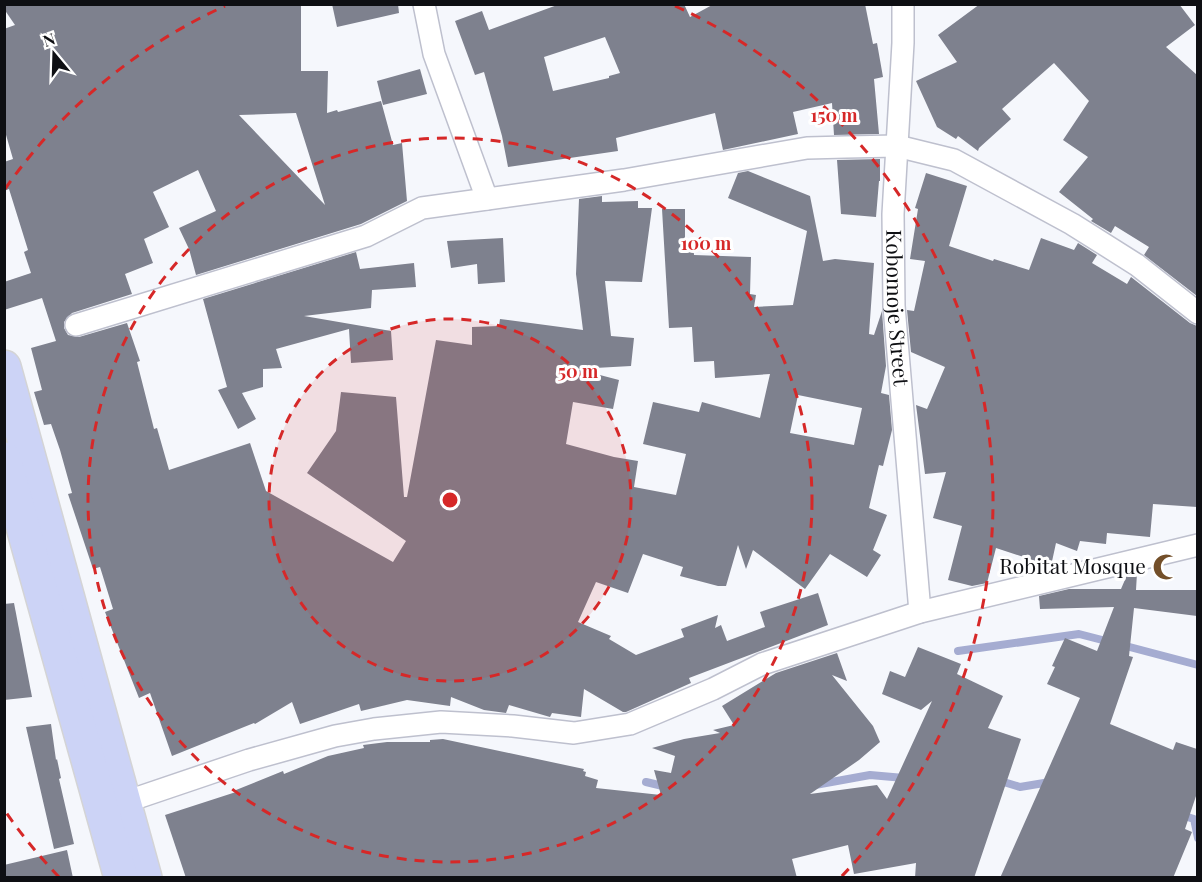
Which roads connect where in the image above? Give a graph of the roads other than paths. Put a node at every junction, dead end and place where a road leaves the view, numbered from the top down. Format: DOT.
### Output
graph roads {
  1 [pos="424,4"];
  2 [pos="903,4"];
  3 [pos="897,146"];
  4 [pos="487,199"];
  5 [pos="1197,312"];
  6 [pos="76,326"];
  7 [pos="4,367"];
  8 [pos="4,459"];
  9 [pos="1197,545"];
  10 [pos="920,612"];
  11 [pos="125,802"];
  12 [pos="120,878"];
  13 [pos="145,878"];
  1 -- 4 [label="street"];
  2 -- 3 [label="street, Kobomoje Street"];
  3 -- 4 [label="street"];
  3 -- 5 [label="street"];
  3 -- 10 [label="street, Kobomoje Street"];
  4 -- 6 [label="street"];
  7 -- 11 [label="highway"];
  8 -- 12 [label="highway"];
  9 -- 10 [label="street"];
  10 -- 11 [label="street"];
  11 -- 13 [label="highway"];
}
